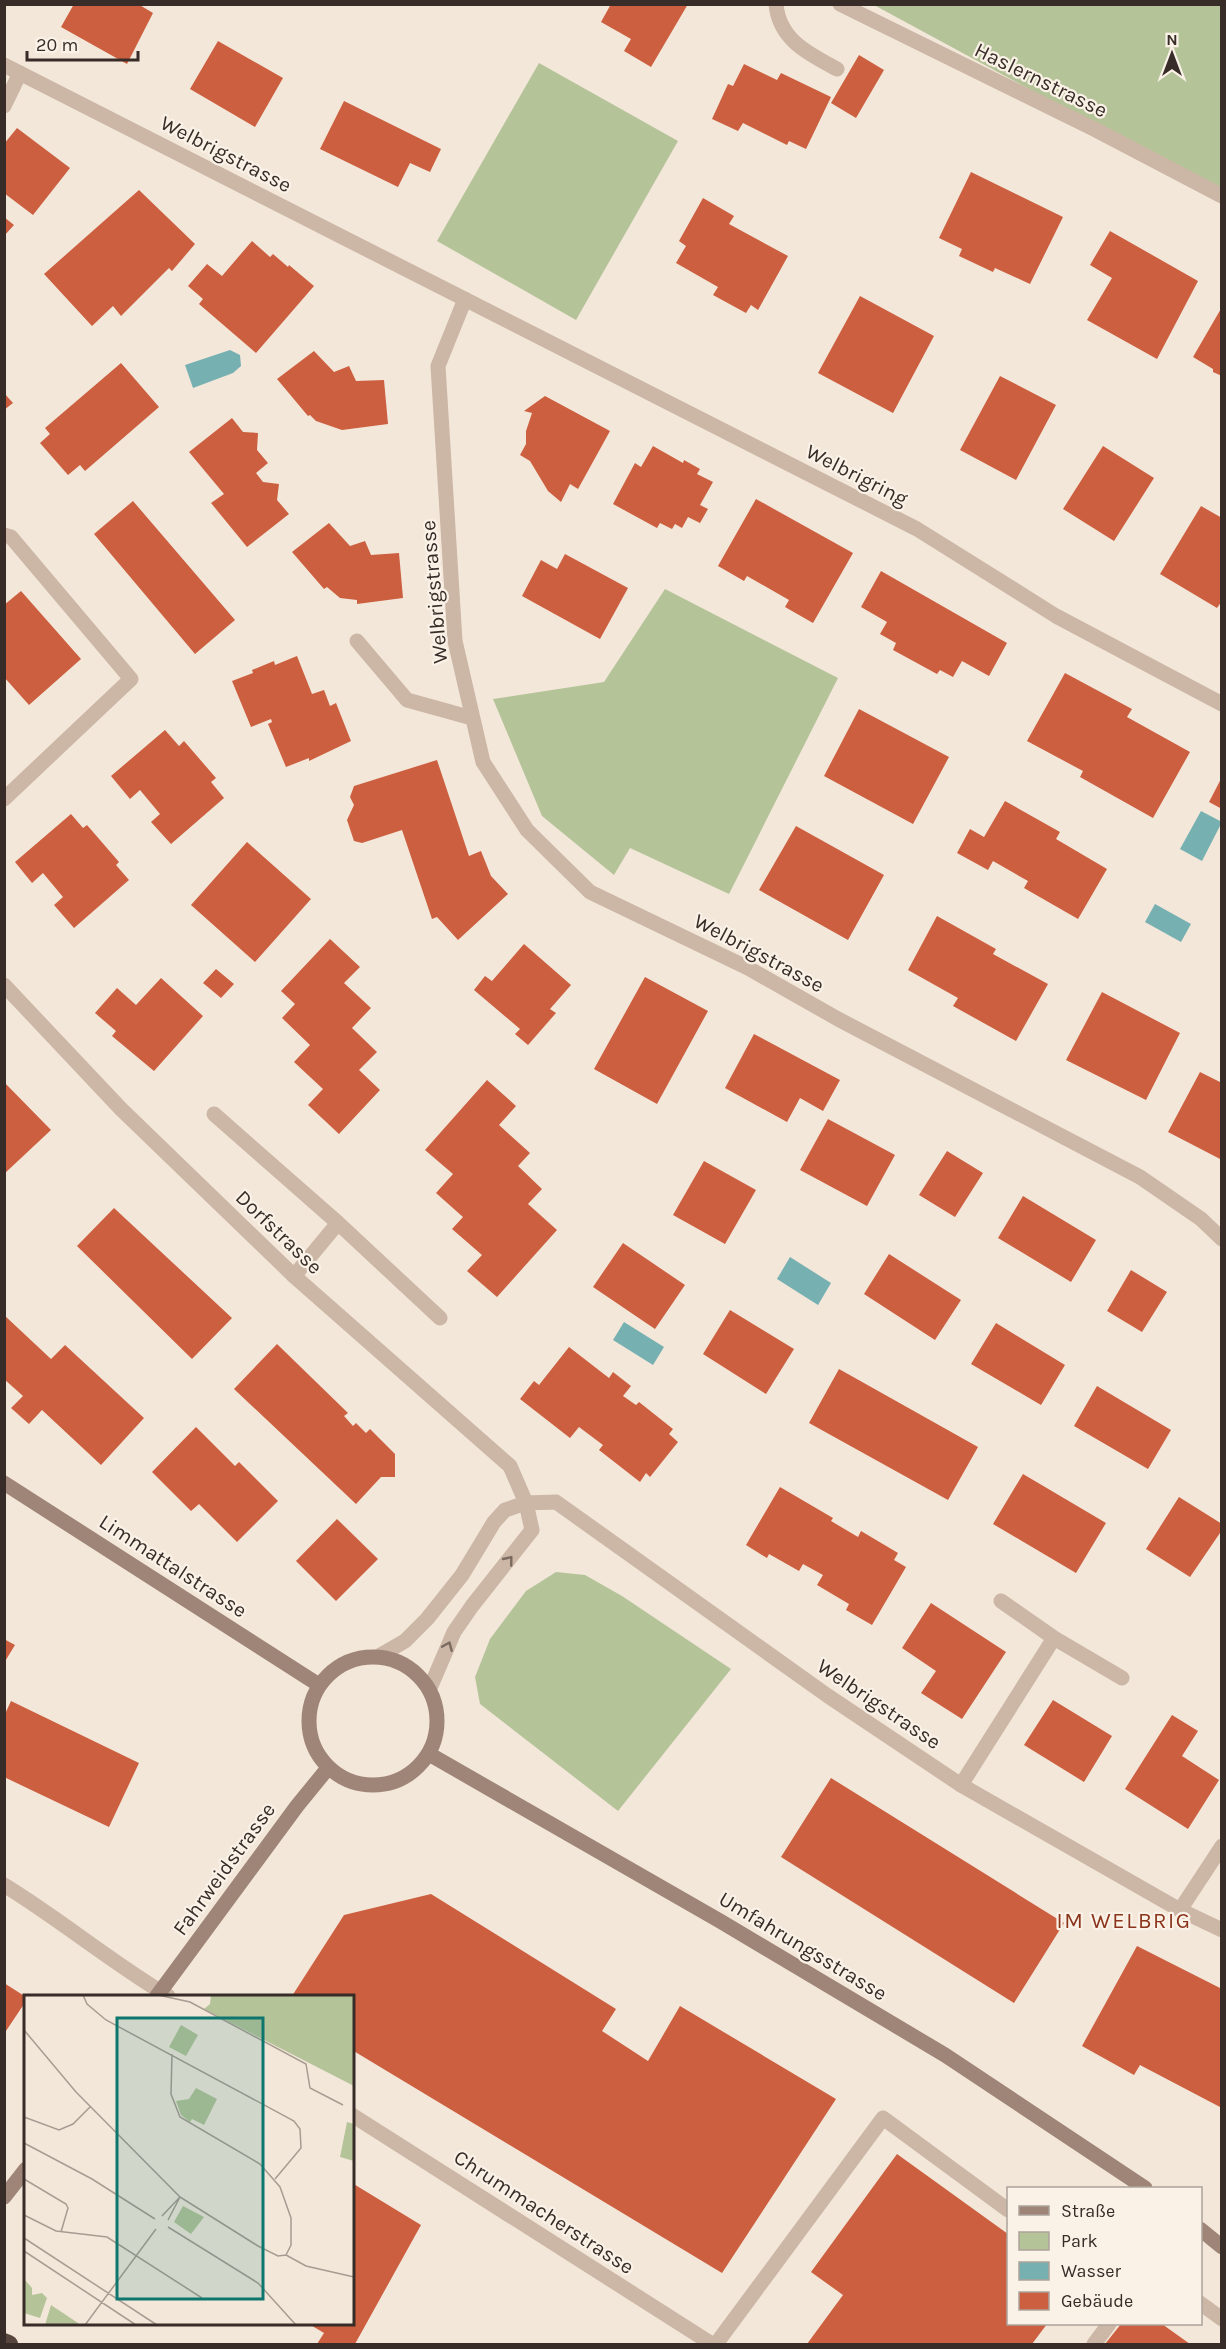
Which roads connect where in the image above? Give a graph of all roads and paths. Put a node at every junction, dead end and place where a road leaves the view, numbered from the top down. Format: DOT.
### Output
graph roads {
  1 [pos="776,4"];
  2 [pos="840,4"];
  3 [pos="4,65"];
  4 [pos="837,69"];
  5 [pos="20,72"];
  6 [pos="4,106"];
  7 [pos="1221,196"];
  8 [pos="465,298"];
  9 [pos="4,535"];
  10 [pos="357,641"];
  11 [pos="1221,704"];
  12 [pos="472,718"];
  13 [pos="4,799"];
  14 [pos="4,985"];
  15 [pos="214,1114"];
  16 [pos="338,1223"];
  17 [pos="1221,1239"];
  18 [pos="294,1276"];
  19 [pos="440,1318"];
  20 [pos="4,1483"];
  21 [pos="526,1503"];
  22 [pos="1001,1601"];
  23 [pos="1054,1638"];
  24 [pos="379,1656"];
  25 [pos="1122,1678"];
  26 [pos="319,1685"];
  27 [pos="430,1689"];
  28 [pos="429,1754"];
  29 [pos="328,1768"];
  30 [pos="962,1785"];
  31 [pos="1221,1846"];
  32 [pos="4,1885"];
  33 [pos="1180,1910"];
  34 [pos="1221,1930"];
  35 [pos="162,1995"];
  36 [pos="354,2116"];
  37 [pos="24,2172"];
  38 [pos="1144,2187"];
  39 [pos="4,2197"];
  40 [pos="1007,2209"];
  41 [pos="1202,2231"];
  42 [pos="1221,2247"];
  43 [pos="1202,2305"];
  44 [pos="1221,2319"];
  45 [pos="1108,2325"];
  46 [pos="4,2342"];
  47 [pos="9,2344"];
  48 [pos="714,2344"];
  49 [pos="1094,2344"];
  1 -- 4 [label="street"];
  2 -- 7 [label="street, Haslernstrasse"];
  3 -- 5 [label="street, Welbrigstrasse"];
  5 -- 6 [label="street"];
  5 -- 8 [label="street, Welbrigstrasse"];
  8 -- 11 [label="street, Welbrigring"];
  8 -- 12 [label="street, Welbrigstrasse"];
  9 -- 13 [label="street"];
  10 -- 12 [label="street"];
  12 -- 17 [label="street, Welbrigstrasse"];
  14 -- 18 [label="street, Dorfstrasse"];
  15 -- 16 [label="street"];
  16 -- 18 [label="street"];
  16 -- 19 [label="street"];
  18 -- 21 [label="street, Dorfstrasse"];
  20 -- 26 [label="main road, Limmattalstrasse"];
  21 -- 24 [label="street"];
  27 -- 21 [label="street, Dorfstrasse, one-way"];
  21 -- 30 [label="street, Welbrigstrasse"];
  22 -- 23 [label="street"];
  23 -- 25 [label="street"];
  23 -- 30 [label="street"];
  24 -- 26 [label="main road"];
  24 -- 27 [label="main road"];
  26 -- 29 [label="main road"];
  27 -- 28 [label="main road"];
  28 -- 29 [label="main road"];
  28 -- 38 [label="main road, Umfahrungsstrasse"];
  29 -- 35 [label="main road, Fahrweidstrasse"];
  30 -- 33 [label="street, Welbrigstrasse"];
  31 -- 33 [label="street"];
  32 -- 35 [label="street"];
  33 -- 34 [label="street, Welbrigstrasse"];
  36 -- 48 [label="street, Chrummacherstrasse"];
  37 -- 39 [label="main road"];
  40 -- 48 [label="street"];
  41 -- 42 [label="main road"];
  43 -- 44 [label="street"];
  45 -- 49 [label="street"];
  46 -- 47 [label="highway"];
}
